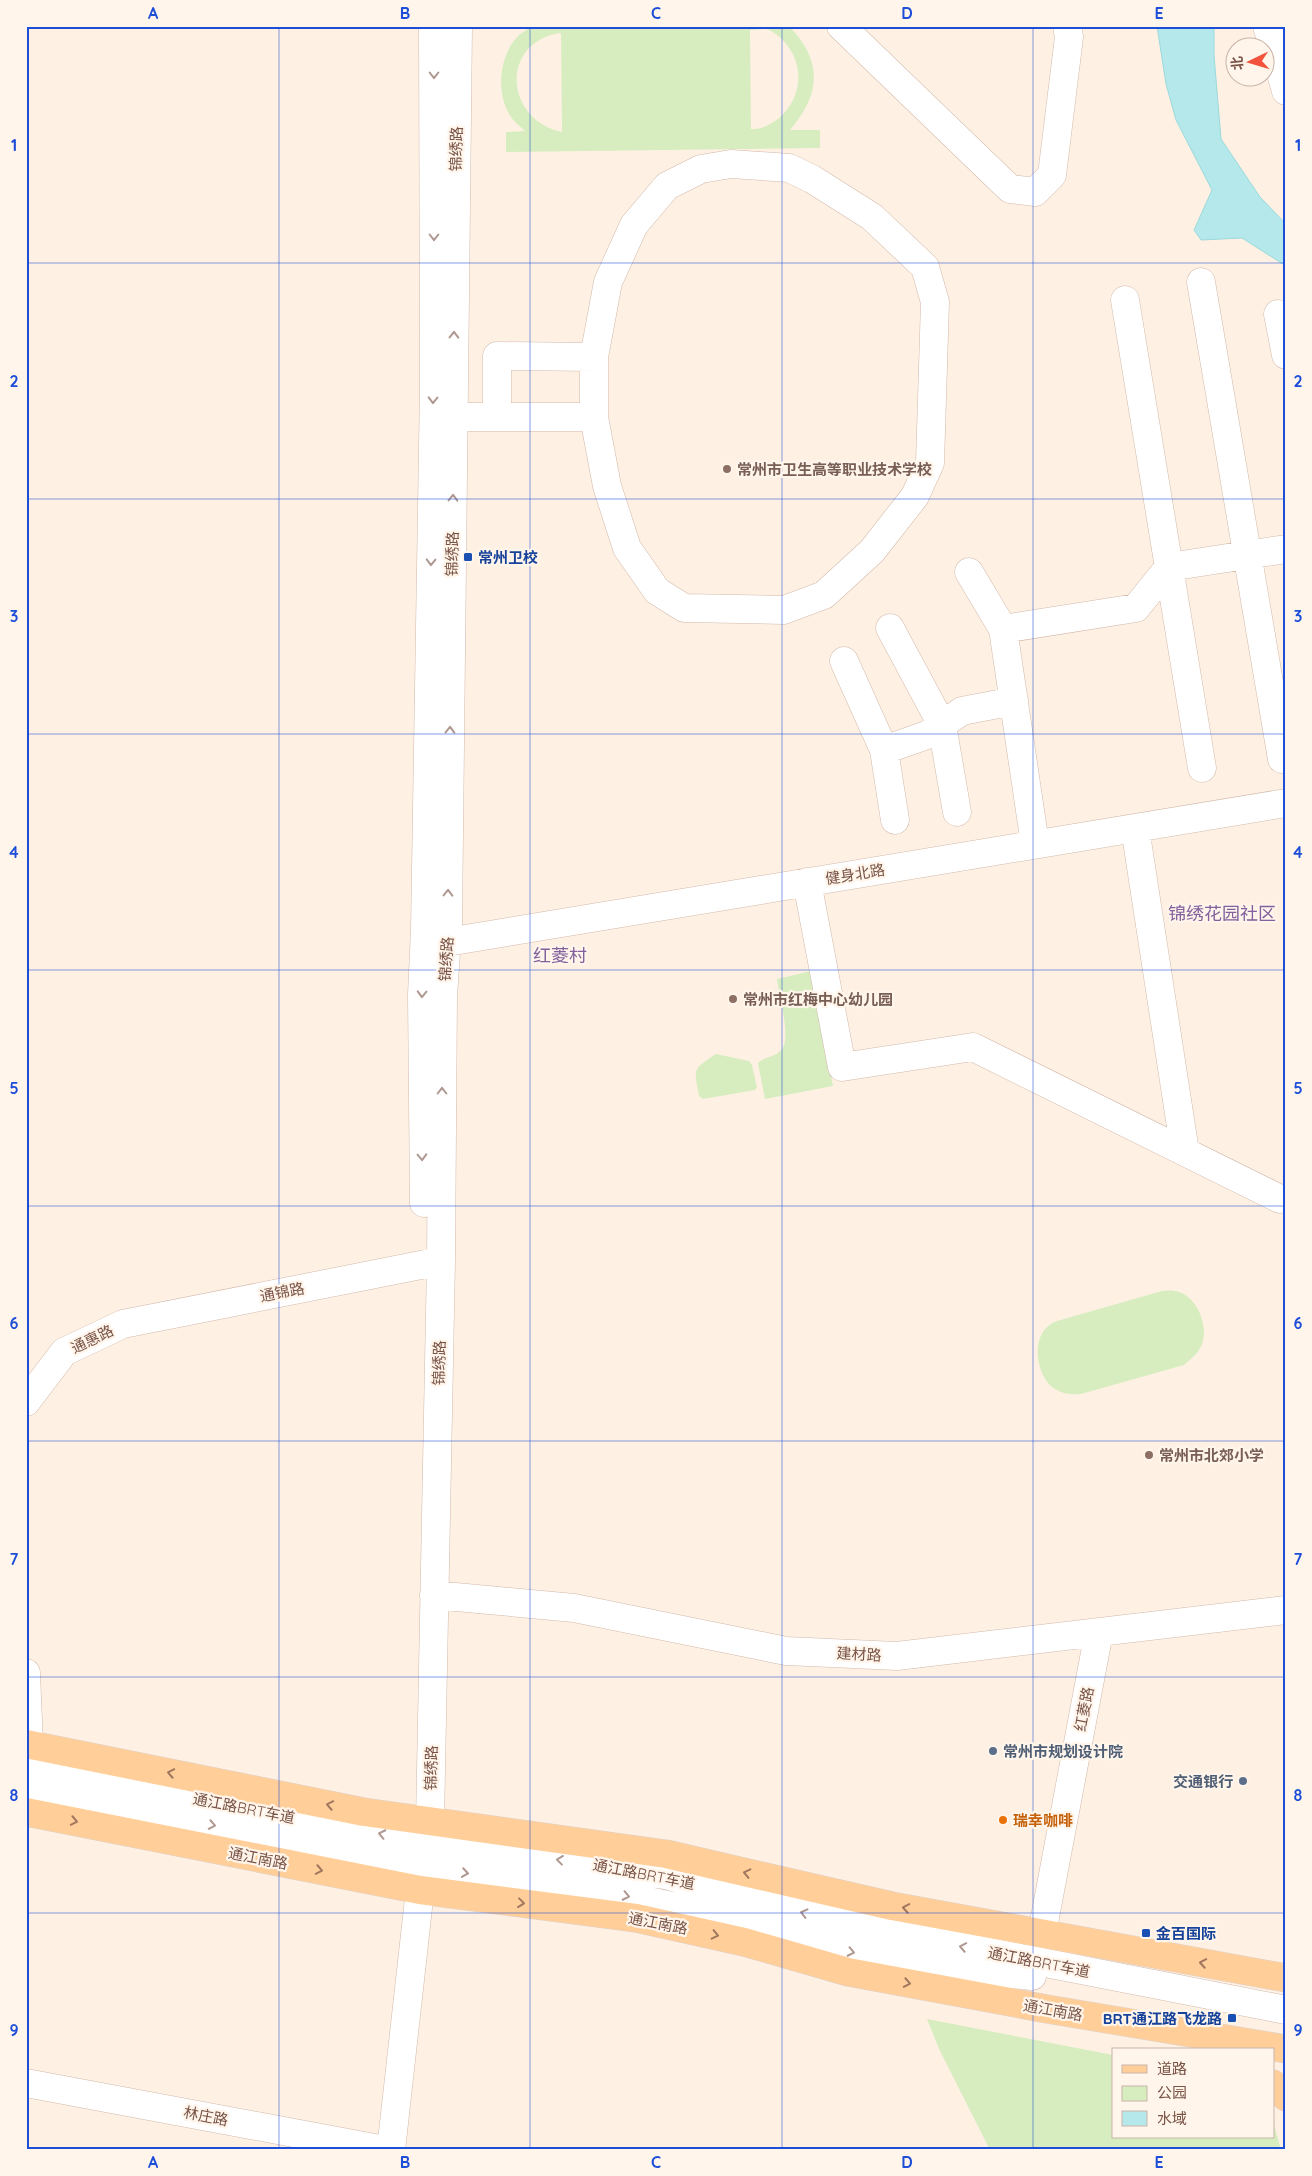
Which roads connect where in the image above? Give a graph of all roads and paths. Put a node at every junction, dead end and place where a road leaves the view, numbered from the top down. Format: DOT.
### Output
graph roads {
  1 [pos="433,26"];
  2 [pos="458,26"];
  3 [pos="841,26"];
  4 [pos="1067,26"];
  5 [pos="1267,26"];
  6 [pos="1286,92"];
  7 [pos="1202,282"];
  8 [pos="1125,300"];
  9 [pos="1278,314"];
  10 [pos="1286,355"];
  11 [pos="594,357"];
  12 [pos="454,417"];
  13 [pos="496,417"];
  14 [pos="594,417"];
  15 [pos="1286,549"];
  16 [pos="1247,555"];
  17 [pos="1169,567"];
  18 [pos="969,572"];
  19 [pos="890,628"];
  20 [pos="1003,629"];
  21 [pos="844,661"];
  22 [pos="1014,701"];
  23 [pos="942,725"];
  24 [pos="884,750"];
  25 [pos="1282,759"];
  26 [pos="1202,768"];
  27 [pos="1286,803"];
  28 [pos="957,812"];
  29 [pos="895,820"];
  30 [pos="1135,828"];
  31 [pos="1035,844"];
  32 [pos="807,882"];
  33 [pos="436,944"];
  34 [pos="1185,1152"];
  35 [pos="1280,1199"];
  36 [pos="433,1263"];
  37 [pos="122,1324"];
  38 [pos="26,1402"];
  39 [pos="434,1595"];
  40 [pos="1286,1610"];
  41 [pos="1099,1632"];
  42 [pos="26,1673"];
  43 [pos="27,1752"];
  44 [pos="26,1794"];
  45 [pos="26,1812"];
  46 [pos="422,1850"];
  47 [pos="1042,1933"];
  48 [pos="1286,1967"];
  49 [pos="1251,1971"];
  50 [pos="1286,1978"];
  51 [pos="1286,2010"];
  52 [pos="1286,2020"];
  53 [pos="1235,2044"];
  54 [pos="1286,2049"];
  55 [pos="26,2083"];
  56 [pos="1274,2085"];
  57 [pos="1286,2097"];
  58 [pos="385,2150"];
  59 [pos="391,2150"];
  1 -- 33 [label="street, 锦绣路, one-way"];
  12 -- 2 [label="street, 锦绣路, one-way"];
  3 -- 4 [label="street"];
  5 -- 6 [label="street"];
  7 -- 16 [label="street"];
  8 -- 17 [label="street"];
  9 -- 10 [label="street"];
  11 -- 13 [label="street"];
  11 -- 14 [label="street"];
  11 -- 14 [label="street"];
  12 -- 13 [label="street"];
  33 -- 12 [label="street, 锦绣路, one-way"];
  13 -- 14 [label="street"];
  15 -- 16 [label="street"];
  16 -- 17 [label="street"];
  16 -- 25 [label="street"];
  17 -- 20 [label="street"];
  17 -- 26 [label="street"];
  18 -- 20 [label="street"];
  19 -- 23 [label="street"];
  20 -- 22 [label="street"];
  21 -- 24 [label="street"];
  22 -- 23 [label="street"];
  22 -- 31 [label="street"];
  23 -- 24 [label="street"];
  23 -- 28 [label="street"];
  24 -- 29 [label="street"];
  27 -- 30 [label="street, 健身北路"];
  30 -- 31 [label="street, 健身北路"];
  30 -- 34 [label="street"];
  31 -- 32 [label="street, 健身北路"];
  32 -- 33 [label="street, 健身北路"];
  32 -- 34 [label="street"];
  33 -- 36 [label="street, 锦绣路"];
  34 -- 35 [label="street"];
  36 -- 37 [label="street, 通锦路"];
  36 -- 39 [label="street, 锦绣路"];
  36 -- 46 [label="street, 锦绣路"];
  37 -- 38 [label="street, 通惠路"];
  39 -- 41 [label="street, 建材路"];
  39 -- 46 [label="street, 锦绣路"];
  40 -- 41 [label="street, 建材路"];
  41 -- 47 [label="street, 红菱路"];
  42 -- 43 [label="street"];
  46 -- 43 [label="main road, 通江南路, one-way"];
  44 -- 46 [label="street, 通江路BRT车道, one-way"];
  45 -- 46 [label="main road, 通江南路, one-way"];
  47 -- 46 [label="main road, 通江南路, one-way"];
  51 -- 46 [label="street, 通江路BRT车道, one-way"];
  46 -- 52 [label="street, 通江路BRT车道, one-way"];
  46 -- 53 [label="main road, 通江南路, one-way"];
  46 -- 59 [label="street, 锦绣路"];
  49 -- 47 [label="main road, 通江南路, one-way"];
  48 -- 49 [label="main road"];
  49 -- 50 [label="main road, 通江南路"];
  53 -- 54 [label="main road, 通江南路"];
  55 -- 58 [label="street, 林庄路"];
  56 -- 57 [label="main road"];
}
